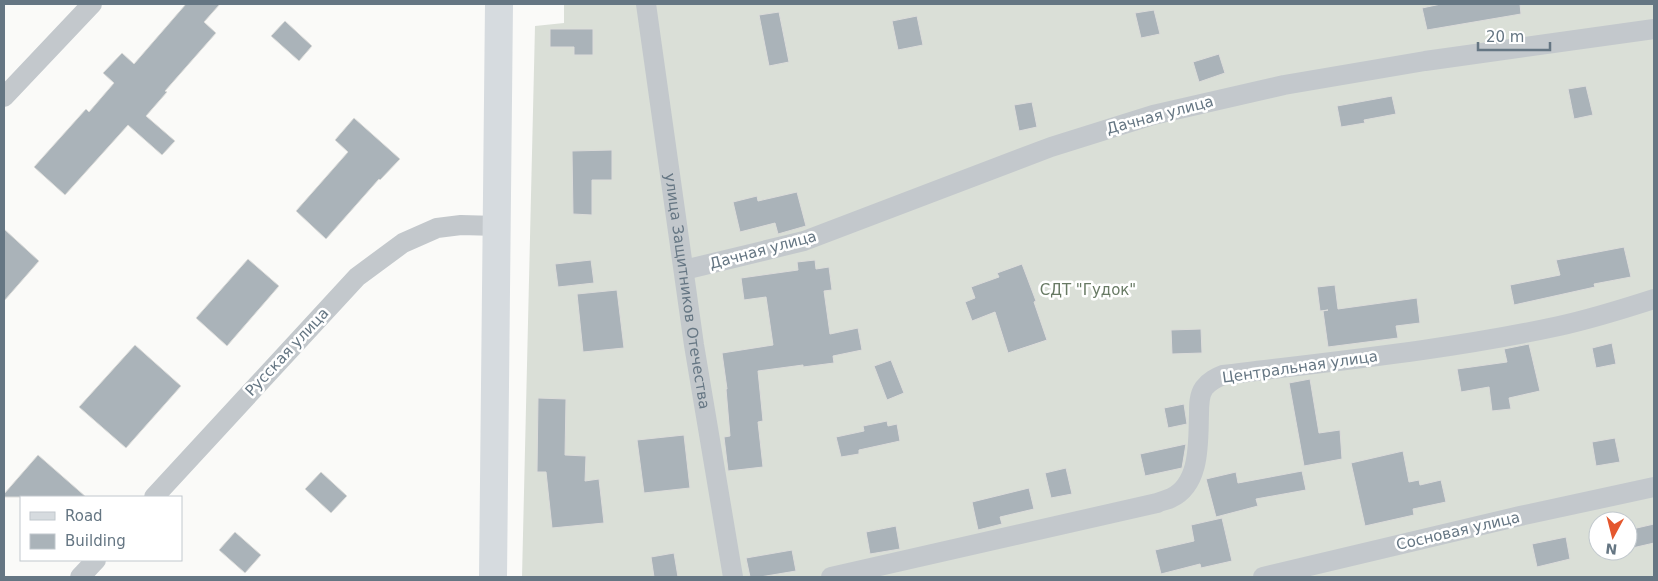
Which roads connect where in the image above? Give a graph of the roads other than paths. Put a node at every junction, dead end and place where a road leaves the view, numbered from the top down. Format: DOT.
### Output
graph roads {
  1 [pos="92,4"];
  2 [pos="499,4"];
  3 [pos="646,4"];
  4 [pos="1654,29"];
  5 [pos="4,98"];
  6 [pos="497,226"];
  7 [pos="684,270"];
  8 [pos="1654,299"];
  9 [pos="1654,486"];
  10 [pos="155,496"];
  11 [pos="95,561"];
  12 [pos="80,577"];
  13 [pos="493,577"];
  14 [pos="733,577"];
  15 [pos="831,577"];
  16 [pos="1263,577"];
  1 -- 5 [label="street"];
  2 -- 6 [label="main road"];
  3 -- 7 [label="street, улица Защитников Отечества"];
  4 -- 7 [label="street, Дачная улица"];
  6 -- 10 [label="street, Русская улица"];
  6 -- 13 [label="main road"];
  7 -- 14 [label="street, улица Защитников Отечества"];
  8 -- 15 [label="street, Центральная улица"];
  9 -- 16 [label="street, Сосновая улица"];
  11 -- 12 [label="street"];
}
